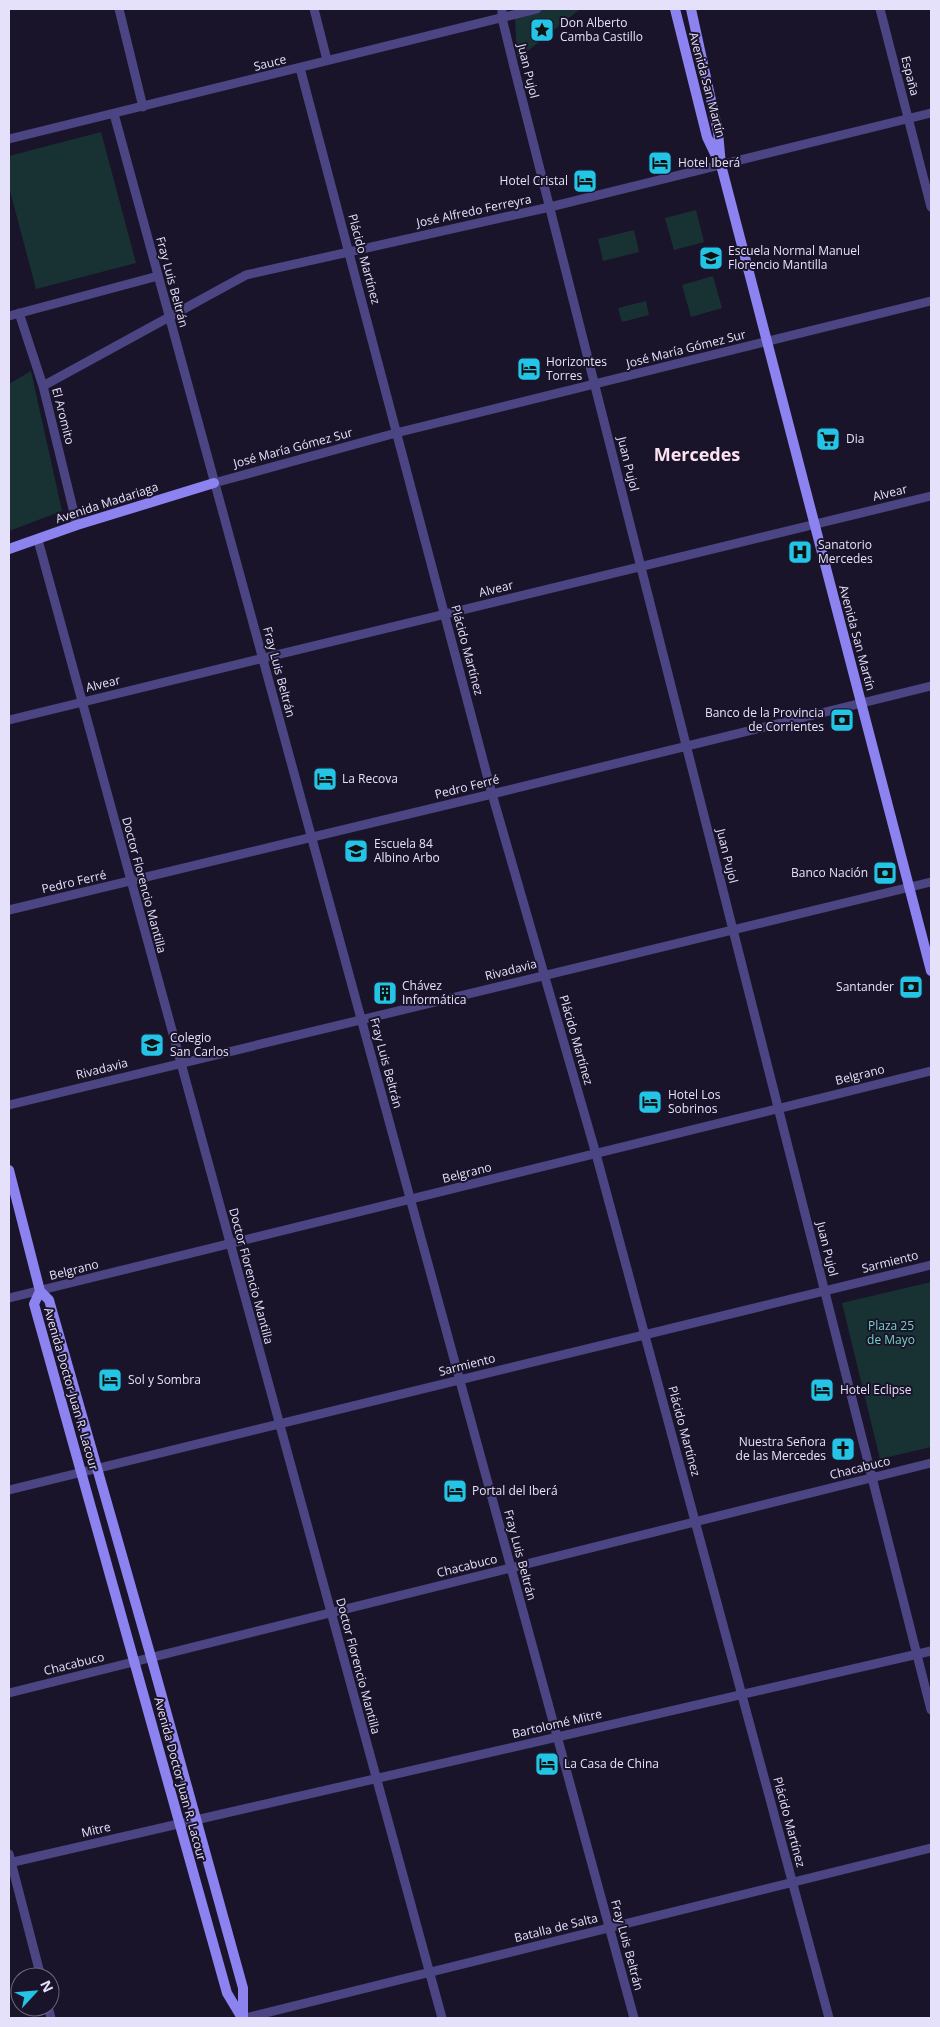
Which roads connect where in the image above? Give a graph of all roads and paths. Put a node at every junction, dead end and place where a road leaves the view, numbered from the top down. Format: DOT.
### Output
graph roads {
  1 [pos="119,9"];
  2 [pos="314,9"];
  3 [pos="537,9"];
  4 [pos="675,9"];
  5 [pos="691,9"];
  6 [pos="880,9"];
  7 [pos="502,13"];
  8 [pos="327,60"];
  9 [pos="300,68"];
  10 [pos="143,106"];
  11 [pos="931,113"];
  12 [pos="114,114"];
  13 [pos="908,119"];
  14 [pos="9,139"];
  15 [pos="721,165"];
  16 [pos="929,190"];
  17 [pos="931,207"];
  18 [pos="550,208"];
  19 [pos="350,251"];
  20 [pos="158,276"];
  21 [pos="931,301"];
  22 [pos="19,313"];
  23 [pos="9,316"];
  24 [pos="168,319"];
  25 [pos="767,342"];
  26 [pos="595,384"];
  27 [pos="43,386"];
  28 [pos="396,433"];
  29 [pos="214,483"];
  30 [pos="931,496"];
  31 [pos="815,524"];
  32 [pos="77,525"];
  33 [pos="38,540"];
  34 [pos="9,549"];
  35 [pos="641,566"];
  36 [pos="444,615"];
  37 [pos="262,658"];
  38 [pos="931,686"];
  39 [pos="81,702"];
  40 [pos="861,703"];
  41 [pos="9,720"];
  42 [pos="686,746"];
  43 [pos="492,794"];
  44 [pos="311,838"];
  45 [pos="131,882"];
  46 [pos="931,882"];
  47 [pos="909,888"];
  48 [pos="9,910"];
  49 [pos="733,930"];
  50 [pos="931,971"];
  51 [pos="544,975"];
  52 [pos="361,1019"];
  53 [pos="180,1063"];
  54 [pos="931,1070"];
  55 [pos="9,1105"];
  56 [pos="778,1108"];
  57 [pos="596,1154"];
  58 [pos="9,1170"];
  59 [pos="410,1200"];
  60 [pos="230,1244"];
  61 [pos="931,1265"];
  62 [pos="40,1291"];
  63 [pos="825,1291"];
  64 [pos="9,1298"];
  65 [pos="645,1334"];
  66 [pos="460,1380"];
  67 [pos="279,1424"];
  68 [pos="931,1463"];
  69 [pos="97,1468"];
  70 [pos="81,1472"];
  71 [pos="872,1478"];
  72 [pos="9,1490"];
  73 [pos="695,1522"];
  74 [pos="511,1568"];
  75 [pos="331,1613"];
  76 [pos="931,1650"];
  77 [pos="917,1654"];
  78 [pos="151,1657"];
  79 [pos="135,1661"];
  80 [pos="9,1693"];
  81 [pos="742,1694"];
  82 [pos="931,1710"];
  83 [pos="557,1737"];
  84 [pos="376,1778"];
  85 [pos="188,1822"];
  86 [pos="931,1848"];
  87 [pos="10,1860"];
  88 [pos="793,1883"];
  89 [pos="610,1928"];
  90 [pos="38,1967"];
  91 [pos="430,1973"];
  92 [pos="243,2018"];
  93 [pos="442,2018"];
  94 [pos="634,2018"];
  95 [pos="830,2018"];
  1 -- 10 [label="street"];
  2 -- 8 [label="street"];
  3 -- 7 [label="street, Sauce"];
  4 -- 15 [label="street, Avenida San Martín"];
  5 -- 15 [label="street, Avenida San Martín"];
  6 -- 13 [label="street, España"];
  7 -- 8 [label="street, Sauce"];
  7 -- 18 [label="street, Juan Pujol"];
  8 -- 9 [label="street, Sauce"];
  9 -- 10 [label="street, Sauce"];
  9 -- 19 [label="street, Plácido Martínez"];
  10 -- 12 [label="street, Sauce"];
  11 -- 13 [label="street, José Alfredo Ferreyra"];
  12 -- 14 [label="street, Sauce"];
  12 -- 20 [label="street, Fray Luis Beltrán"];
  13 -- 15 [label="street, José Alfredo Ferreyra"];
  13 -- 16 [label="street, España"];
  15 -- 18 [label="street, José Alfredo Ferreyra"];
  15 -- 25 [label="street, Avenida San Martín"];
  16 -- 17 [label="street, España"];
  18 -- 19 [label="street, José Alfredo Ferreyra"];
  18 -- 26 [label="street, Juan Pujol"];
  19 -- 24 [label="street, José Alfredo Ferreyra"];
  19 -- 28 [label="street, Plácido Martínez"];
  20 -- 22 [label="street"];
  20 -- 24 [label="street, Fray Luis Beltrán"];
  21 -- 25 [label="street, José María Gómez Sur"];
  22 -- 23 [label="street"];
  22 -- 27 [label="street, El Aromito"];
  24 -- 27 [label="street, José Alfredo Ferreyra"];
  24 -- 29 [label="street, Fray Luis Beltrán"];
  25 -- 26 [label="street, José María Gómez Sur"];
  25 -- 31 [label="street, Avenida San Martín"];
  26 -- 28 [label="street, José María Gómez Sur"];
  26 -- 35 [label="street, Juan Pujol"];
  27 -- 32 [label="street, El Aromito"];
  28 -- 29 [label="street, José María Gómez Sur"];
  28 -- 36 [label="street, Plácido Martínez"];
  29 -- 32 [label="street, Avenida Madariaga"];
  29 -- 37 [label="street, Fray Luis Beltrán"];
  30 -- 31 [label="street, Alvear"];
  31 -- 35 [label="street, Alvear"];
  31 -- 40 [label="street, Avenida San Martín"];
  32 -- 33 [label="street, Avenida Madariaga"];
  33 -- 34 [label="street, Avenida Madariaga"];
  33 -- 39 [label="street, Doctor Florencio Mantilla"];
  35 -- 36 [label="street, Alvear"];
  35 -- 42 [label="street, Juan Pujol"];
  36 -- 37 [label="street, Alvear"];
  36 -- 43 [label="street, Plácido Martínez"];
  37 -- 39 [label="street, Alvear"];
  37 -- 44 [label="street, Fray Luis Beltrán"];
  38 -- 40 [label="street, Pedro Ferré"];
  39 -- 41 [label="street, Alvear"];
  39 -- 45 [label="street, Doctor Florencio Mantilla"];
  40 -- 42 [label="street, Pedro Ferré"];
  40 -- 47 [label="street, Avenida San Martín"];
  42 -- 43 [label="street, Pedro Ferré"];
  42 -- 49 [label="street, Juan Pujol"];
  43 -- 44 [label="street, Pedro Ferré"];
  43 -- 51 [label="street, Plácido Martínez"];
  44 -- 45 [label="street, Pedro Ferré"];
  44 -- 52 [label="street, Fray Luis Beltrán"];
  45 -- 48 [label="street, Pedro Ferré"];
  45 -- 53 [label="street, Doctor Florencio Mantilla"];
  46 -- 47 [label="street, Rivadavia"];
  47 -- 49 [label="street, Rivadavia"];
  47 -- 50 [label="street, Avenida San Martín"];
  49 -- 51 [label="street, Rivadavia"];
  49 -- 56 [label="street, Juan Pujol"];
  51 -- 52 [label="street, Rivadavia"];
  51 -- 57 [label="street, Plácido Martínez"];
  52 -- 53 [label="street, Rivadavia"];
  52 -- 59 [label="street, Fray Luis Beltrán"];
  53 -- 55 [label="street, Rivadavia"];
  53 -- 60 [label="street, Doctor Florencio Mantilla"];
  54 -- 56 [label="street, Belgrano"];
  56 -- 57 [label="street, Belgrano"];
  56 -- 63 [label="street, Juan Pujol"];
  57 -- 59 [label="street, Belgrano"];
  57 -- 65 [label="street, Plácido Martínez"];
  58 -- 62 [label="street"];
  59 -- 60 [label="street, Belgrano"];
  59 -- 66 [label="street, Fray Luis Beltrán"];
  60 -- 62 [label="street, Belgrano"];
  60 -- 67 [label="street, Doctor Florencio Mantilla"];
  61 -- 63 [label="street, Sarmiento"];
  62 -- 64 [label="street, Belgrano"];
  62 -- 69 [label="street, Avenida Doctor Juan R. Lacour"];
  62 -- 70 [label="street, Avenida Doctor Juan R. Lacour"];
  63 -- 65 [label="street, Sarmiento"];
  63 -- 71 [label="street, Juan Pujol"];
  65 -- 66 [label="street, Sarmiento"];
  65 -- 73 [label="street, Plácido Martínez"];
  66 -- 67 [label="street, Sarmiento"];
  66 -- 74 [label="street, Fray Luis Beltrán"];
  67 -- 69 [label="street, Sarmiento"];
  67 -- 75 [label="street, Doctor Florencio Mantilla"];
  68 -- 71 [label="street, Chacabuco"];
  69 -- 70 [label="street, Sarmiento"];
  69 -- 78 [label="street, Avenida Doctor Juan R. Lacour"];
  70 -- 72 [label="street, Sarmiento"];
  70 -- 79 [label="street, Avenida Doctor Juan R. Lacour"];
  71 -- 73 [label="street, Chacabuco"];
  71 -- 77 [label="street, Juan Pujol"];
  73 -- 74 [label="street, Chacabuco"];
  73 -- 81 [label="street, Plácido Martínez"];
  74 -- 75 [label="street, Chacabuco"];
  74 -- 83 [label="street, Fray Luis Beltrán"];
  75 -- 78 [label="street, Chacabuco"];
  75 -- 84 [label="street, Doctor Florencio Mantilla"];
  76 -- 77 [label="street, Bartolomé Mitre"];
  77 -- 81 [label="street, Bartolomé Mitre"];
  77 -- 82 [label="street, Juan Pujol"];
  78 -- 79 [label="street, Chacabuco"];
  78 -- 85 [label="street, Avenida Doctor Juan R. Lacour"];
  79 -- 80 [label="street, Chacabuco"];
  79 -- 85 [label="street, Avenida Doctor Juan R. Lacour"];
  81 -- 83 [label="street, Bartolomé Mitre"];
  81 -- 88 [label="street, Plácido Martínez"];
  83 -- 84 [label="street, Bartolomé Mitre"];
  83 -- 89 [label="street, Fray Luis Beltrán"];
  84 -- 85 [label="street, Bartolomé Mitre"];
  84 -- 91 [label="street, Doctor Florencio Mantilla"];
  85 -- 87 [label="street, Mitre"];
  85 -- 92 [label="street, Avenida Doctor Juan R. Lacour"];
  85 -- 92 [label="street, Avenida Doctor Juan R. Lacour"];
  86 -- 88 [label="street, Batalla de Salta"];
  87 -- 90 [label="street"];
  88 -- 89 [label="street, Batalla de Salta"];
  88 -- 95 [label="street, Plácido Martínez"];
  89 -- 91 [label="street, Batalla de Salta"];
  89 -- 94 [label="street, Fray Luis Beltrán"];
  91 -- 92 [label="street, Batalla de Salta"];
  91 -- 93 [label="street, Doctor Florencio Mantilla"];
}
